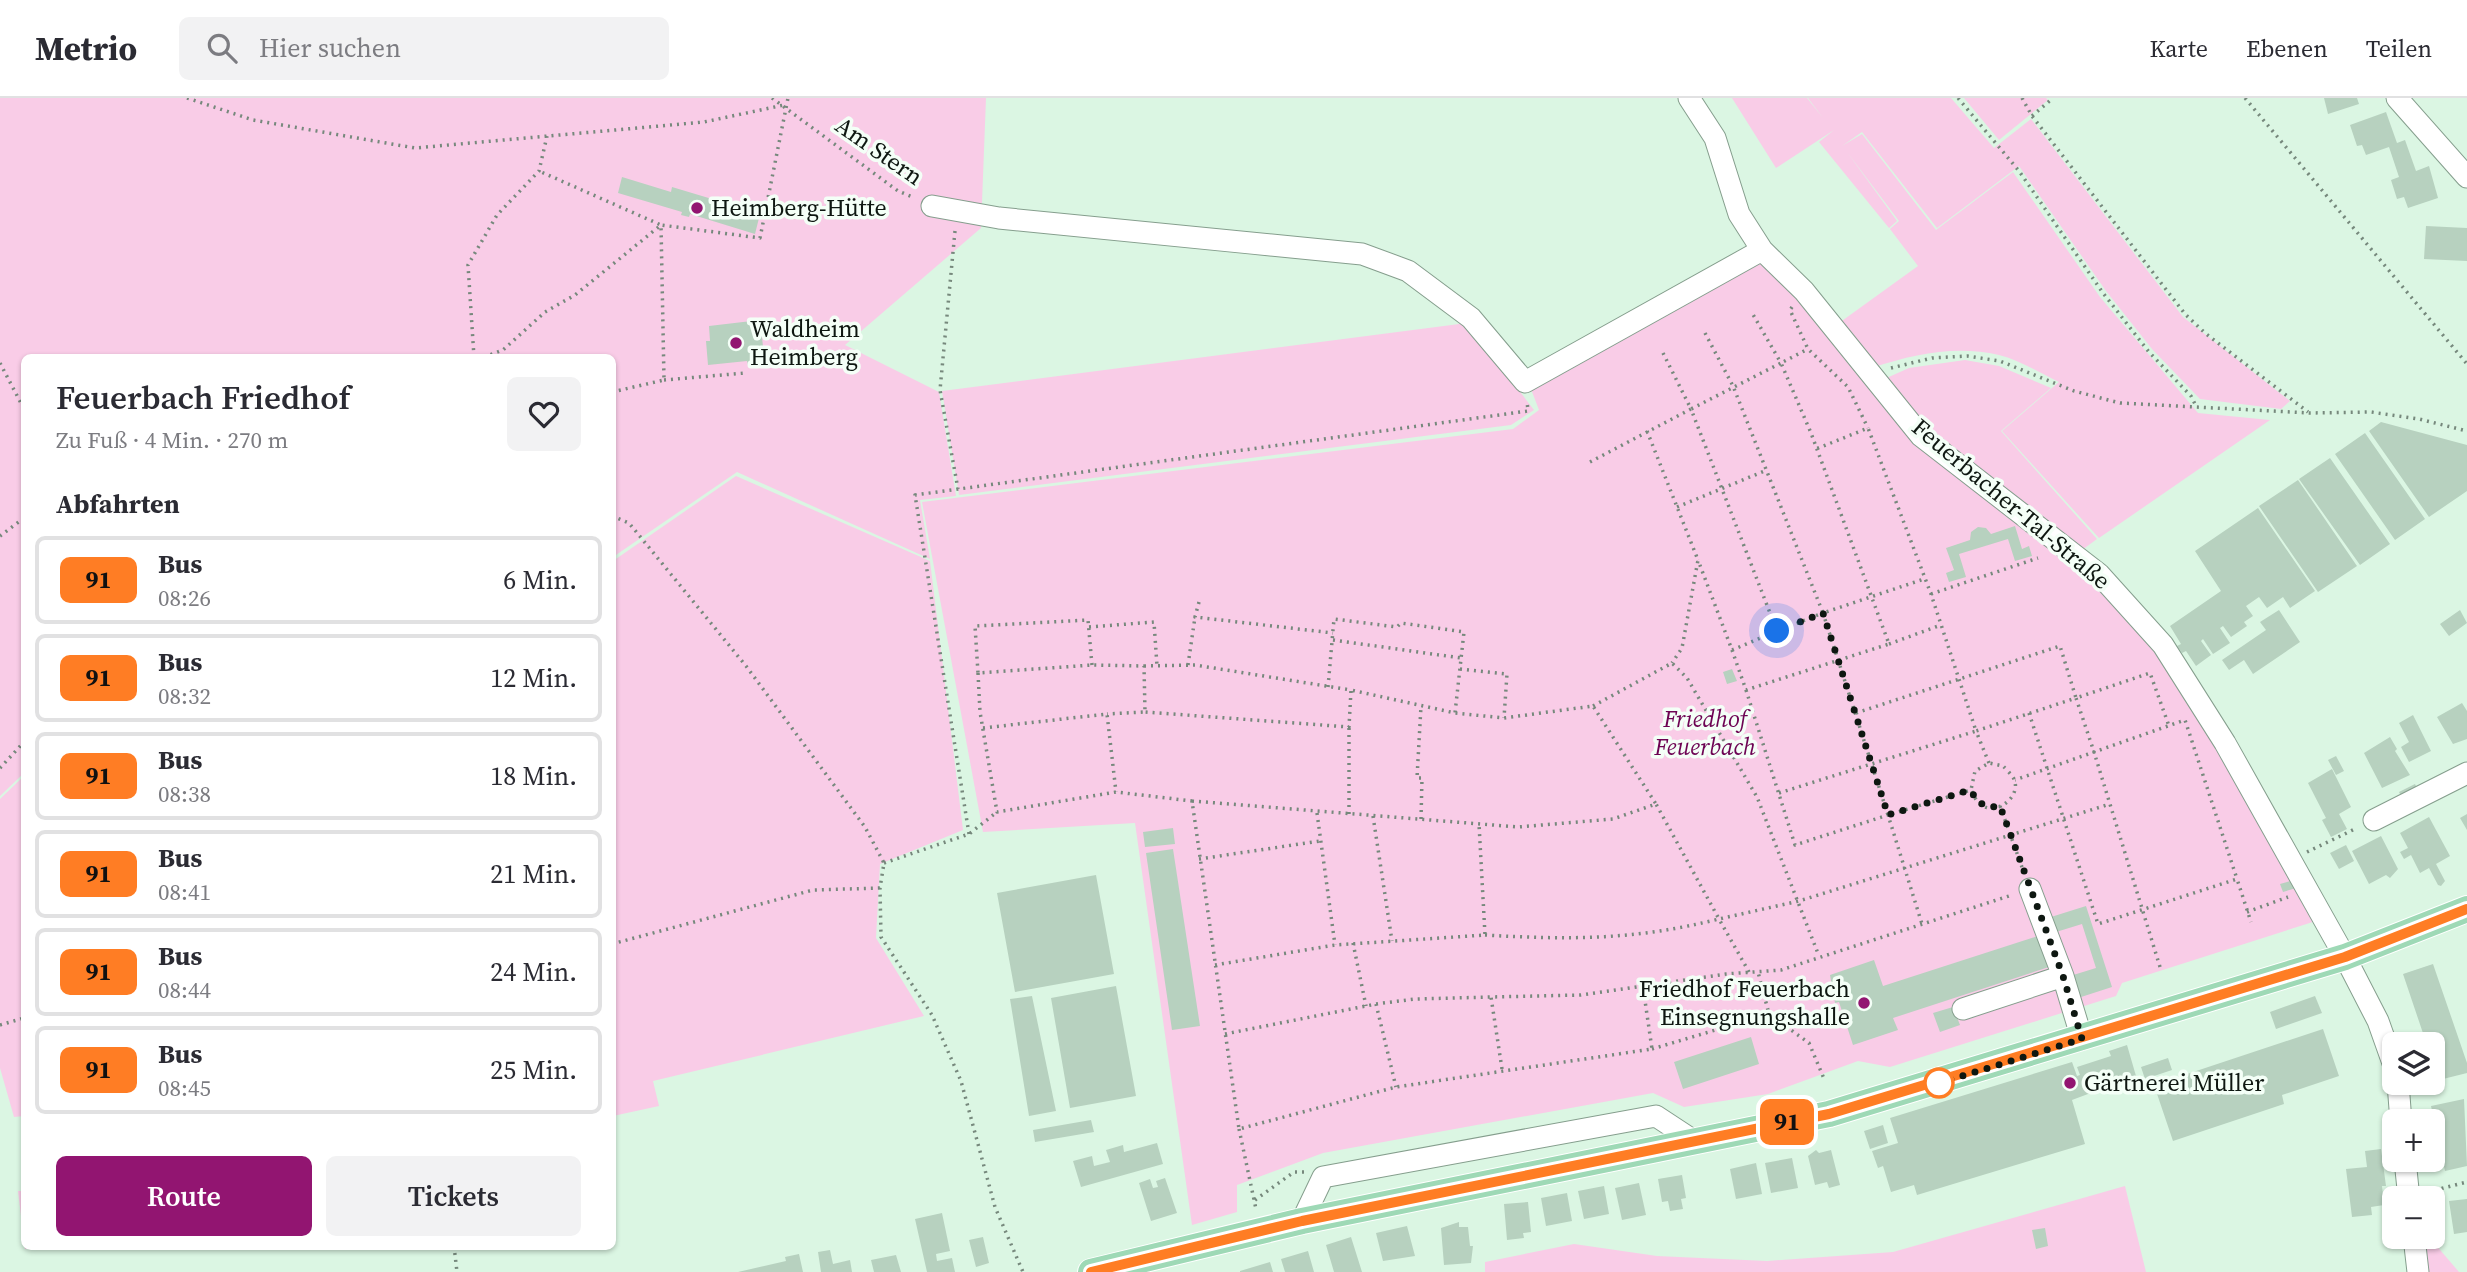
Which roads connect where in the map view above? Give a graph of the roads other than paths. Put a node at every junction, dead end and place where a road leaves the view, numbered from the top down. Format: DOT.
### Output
graph roads {
  1 [pos="1689,98"];
  2 [pos="2397,98"];
  3 [pos="2467,177"];
  4 [pos="932,206"];
  5 [pos="1762,250"];
  6 [pos="2467,773"];
  7 [pos="2374,820"];
  8 [pos="2030,889"];
  9 [pos="2467,909"];
  10 [pos="2345,957"];
  11 [pos="2063,976"];
  12 [pos="1963,1009"];
  13 [pos="2382,1032"];
  14 [pos="2082,1039"];
  15 [pos="1694,1141"];
  16 [pos="1302,1221"];
  17 [pos="2415,1249"];
  18 [pos="1091,1272"];
  19 [pos="2418,1272"];
  1 -- 5 [label="street, Feuerbacher-Tal-Straße"];
  2 -- 3 [label="street"];
  4 -- 5 [label="street"];
  5 -- 10 [label="street, Feuerbacher-Tal-Straße"];
  6 -- 7 [label="street"];
  8 -- 11 [label="street"];
  9 -- 10 [label="main road"];
  10 -- 13 [label="street, Feuerbacher-Tal-Straße"];
  10 -- 14 [label="main road"];
  11 -- 12 [label="street"];
  11 -- 14 [label="street"];
  14 -- 15 [label="main road"];
  15 -- 16 [label="main road"];
  15 -- 16 [label="street"];
  16 -- 18 [label="main road"];
  17 -- 19 [label="street"];
}
